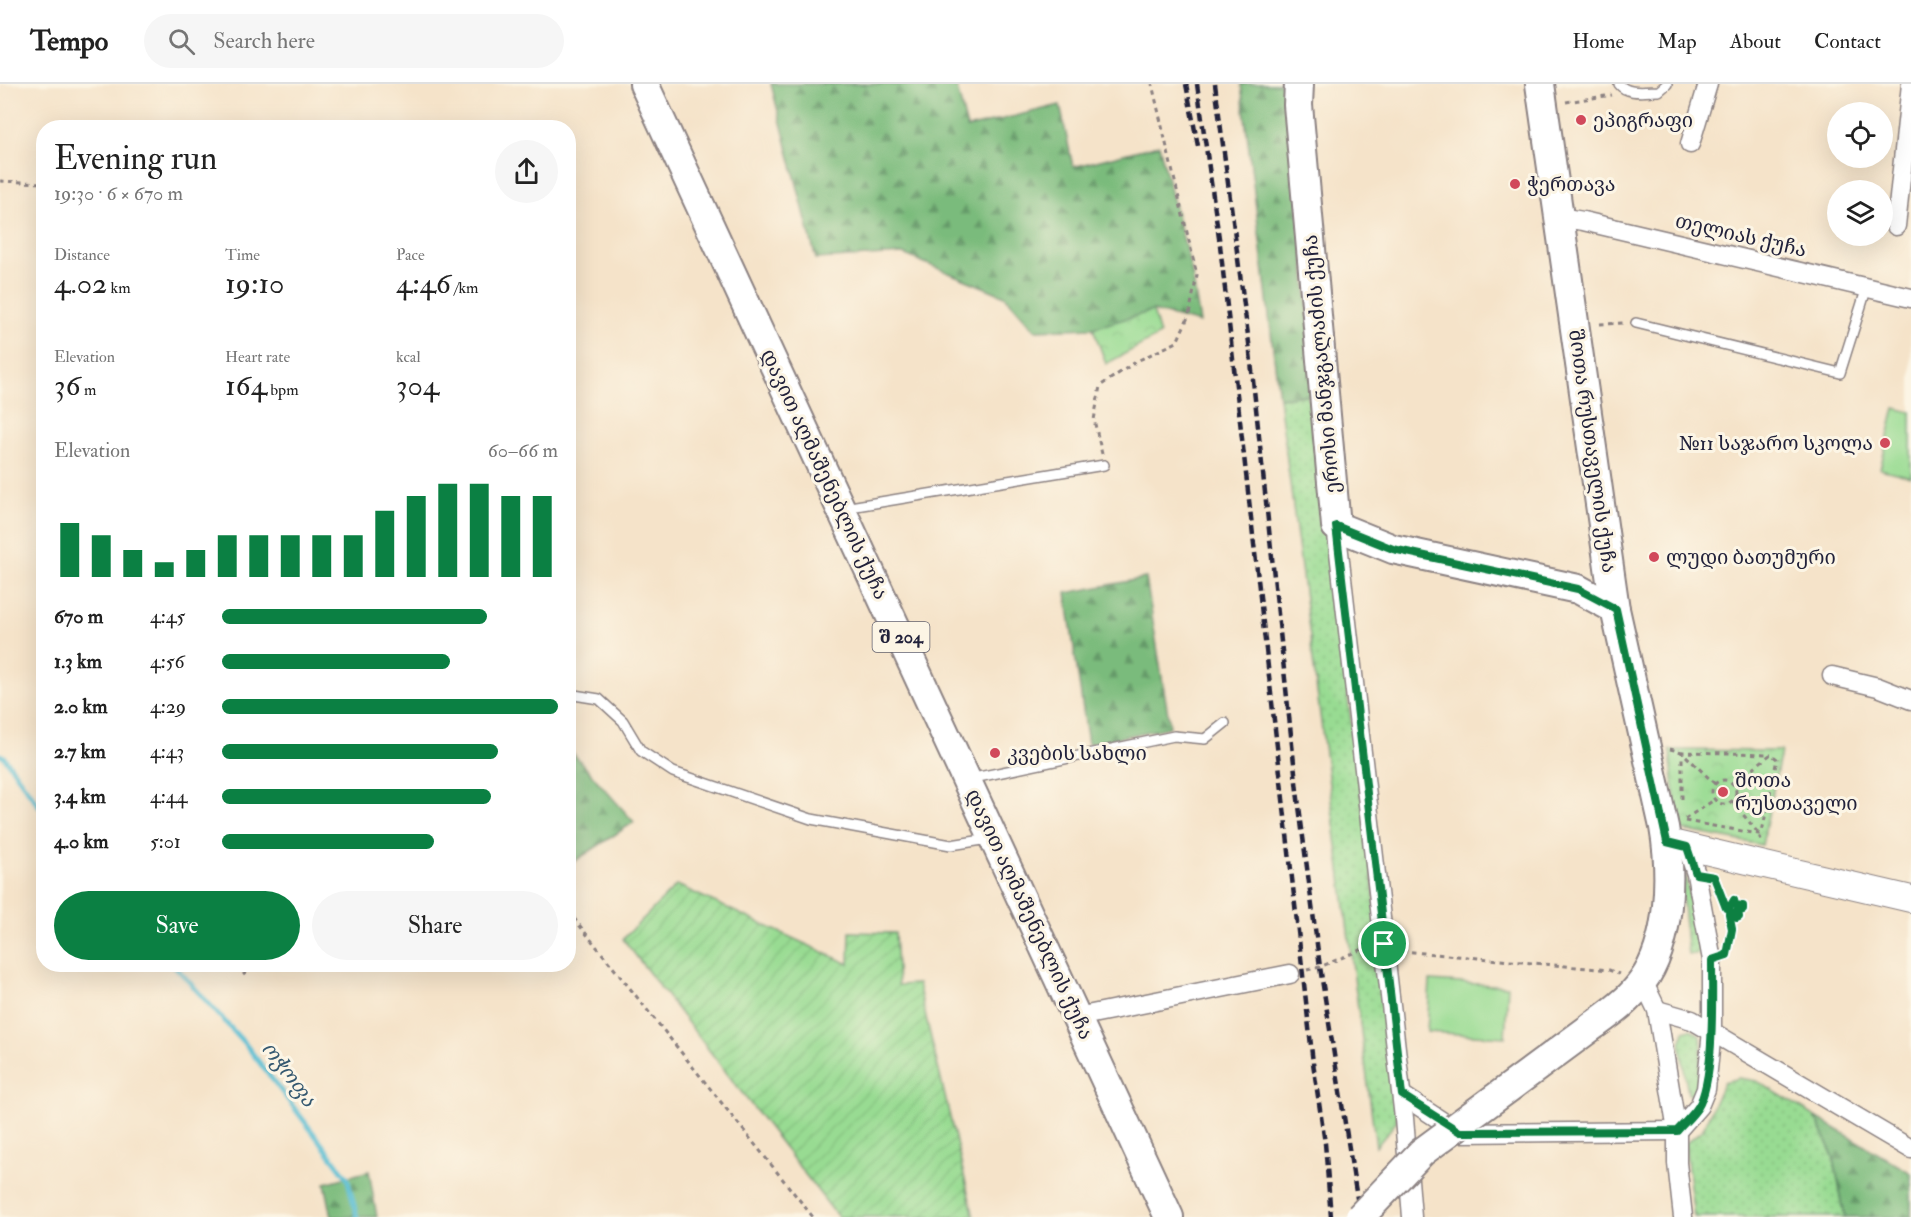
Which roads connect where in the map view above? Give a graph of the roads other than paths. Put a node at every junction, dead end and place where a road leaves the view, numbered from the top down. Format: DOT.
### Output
graph roads {
  1 [pos="644,84"];
  2 [pos="1299,84"];
  3 [pos="1540,84"];
  4 [pos="1618,84"];
  5 [pos="1667,84"];
  6 [pos="1708,84"];
  7 [pos="1911,84"];
  8 [pos="1690,144"];
  9 [pos="1559,217"];
  10 [pos="1896,226"];
  11 [pos="1867,287"];
  12 [pos="1911,298"];
  13 [pos="1636,323"];
  14 [pos="1104,465"];
  15 [pos="841,509"];
  16 [pos="1336,526"];
  17 [pos="1616,609"];
  18 [pos="1832,676"];
  19 [pos="576,695"];
  20 [pos="1911,700"];
  21 [pos="1225,723"];
  22 [pos="967,779"];
  23 [pos="1679,837"];
  24 [pos="994,838"];
  25 [pos="1911,899"];
  26 [pos="1290,974"];
  27 [pos="1643,981"];
  28 [pos="1658,1010"];
  29 [pos="1077,1017"];
  30 [pos="1712,1031"];
  31 [pos="1402,1095"];
  32 [pos="1677,1131"];
  33 [pos="1911,1149"];
  34 [pos="1157,1190"];
  35 [pos="1169,1217"];
  36 [pos="1176,1217"];
  37 [pos="1360,1217"];
  38 [pos="1412,1217"];
  39 [pos="1683,1217"];
  1 -- 15 [label="main road, დავით აღმაშენებლის ქუჩა / შ 204"];
  2 -- 16 [label="main road, ეროსი მანჯგალაძის ქუჩა"];
  3 -- 9 [label="main road, შოთა რუსთაველის ქუჩა"];
  4 -- 5 [label="lane"];
  6 -- 8 [label="street"];
  7 -- 10 [label="street"];
  9 -- 11 [label="street, თელიას ქუჩა"];
  9 -- 17 [label="main road, შოთა რუსთაველის ქუჩა"];
  11 -- 12 [label="street, თელიას ქუჩა"];
  11 -- 13 [label="lane"];
  14 -- 15 [label="lane"];
  15 -- 22 [label="main road, დავით აღმაშენებლის ქუჩა / შ 204"];
  16 -- 17 [label="main road"];
  16 -- 31 [label="street, ეროსი მანჯგალაძის ქუჩა"];
  17 -- 23 [label="main road, შოთა რუსთაველის ქუჩა"];
  18 -- 20 [label="street"];
  19 -- 24 [label="lane"];
  21 -- 22 [label="lane"];
  22 -- 24 [label="main road, დავით აღმაშენებლის ქუჩა / შ 204"];
  23 -- 25 [label="street"];
  23 -- 27 [label="main road, შოთა რუსთაველის ქუჩა"];
  23 -- 30 [label="street"];
  24 -- 29 [label="main road, დავით აღმაშენებლის ქუჩა / შ 204"];
  26 -- 29 [label="street"];
  27 -- 28 [label="street"];
  27 -- 37 [label="main road, შოთა რუსთაველის ქუჩა, bridge"];
  28 -- 30 [label="street"];
  28 -- 32 [label="street"];
  29 -- 34 [label="main road, დავით აღმაშენებლის ქუჩა / შ 204"];
  30 -- 32 [label="street"];
  30 -- 33 [label="street"];
  31 -- 32 [label="street"];
  31 -- 38 [label="street, ეროსი მანჯგალაძის ქუჩა"];
  32 -- 39 [label="street"];
  34 -- 35 [label="main road, დავით აღმაშენებლის ქუჩა / შ 204"];
  34 -- 36 [label="main road, დავით აღმაშენებლის ქუჩა / შ 204"];
}
